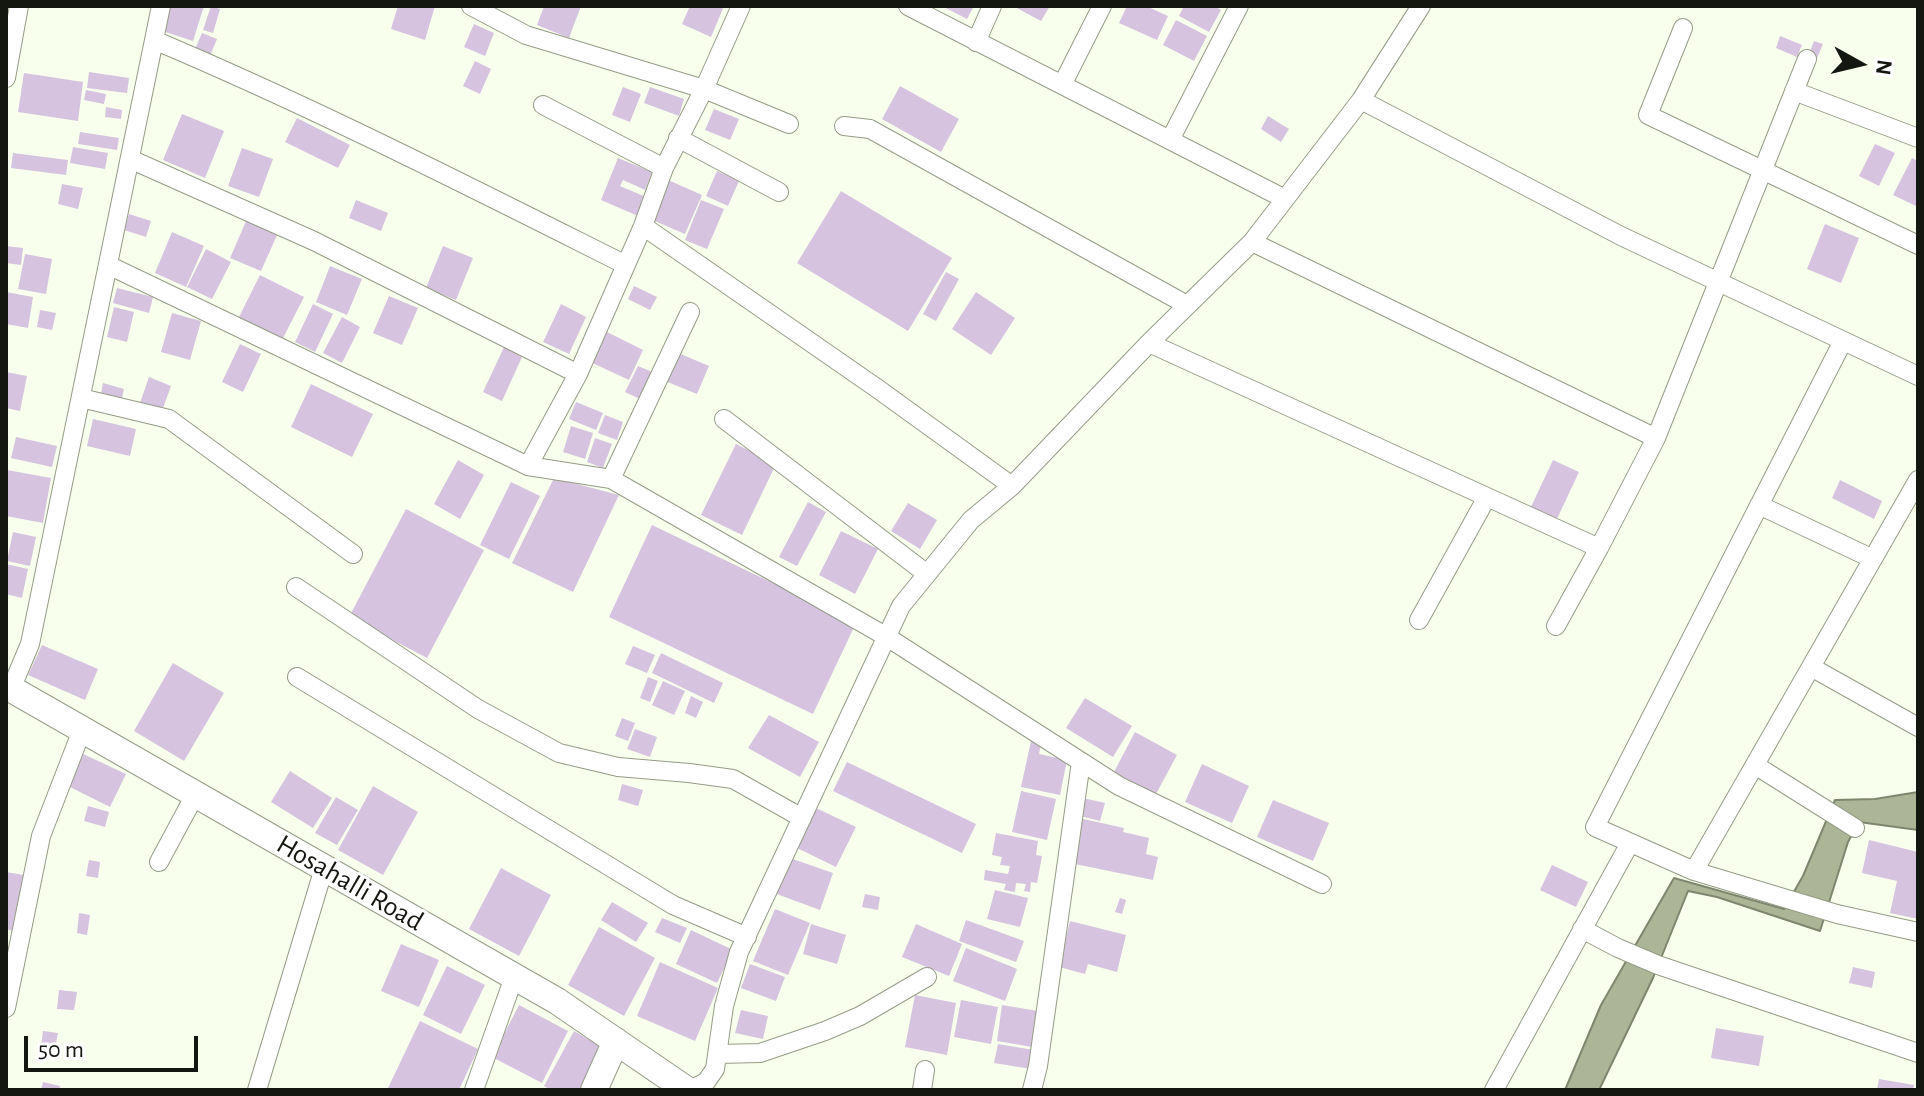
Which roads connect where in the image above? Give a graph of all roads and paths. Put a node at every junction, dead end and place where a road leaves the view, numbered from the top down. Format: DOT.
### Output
graph roads {
  1 [pos="19,6"];
  2 [pos="161,6"];
  3 [pos="471,6"];
  4 [pos="741,6"];
  5 [pos="908,6"];
  6 [pos="992,6"];
  7 [pos="1102,6"];
  8 [pos="1239,6"];
  9 [pos="1421,6"];
  10 [pos="1683,28"];
  11 [pos="154,40"];
  12 [pos="976,42"];
  13 [pos="1807,59"];
  14 [pos="6,78"];
  15 [pos="1062,85"];
  16 [pos="704,89"];
  17 [pos="1794,91"];
  18 [pos="1361,100"];
  19 [pos="543,105"];
  20 [pos="789,124"];
  21 [pos="844,126"];
  22 [pos="678,138"];
  23 [pos="1918,138"];
  24 [pos="1170,140"];
  25 [pos="130,159"];
  26 [pos="664,168"];
  27 [pos="1763,170"];
  28 [pos="779,192"];
  29 [pos="1285,199"];
  30 [pos="643,226"];
  31 [pos="1252,242"];
  32 [pos="1918,245"];
  33 [pos="108,265"];
  34 [pos="626,265"];
  35 [pos="1718,282"];
  36 [pos="1187,305"];
  37 [pos="690,312"];
  38 [pos="1843,341"];
  39 [pos="1149,343"];
  40 [pos="578,374"];
  41 [pos="1918,376"];
  42 [pos="81,398"];
  43 [pos="724,419"];
  44 [pos="1656,438"];
  45 [pos="528,466"];
  46 [pos="611,479"];
  47 [pos="1918,480"];
  48 [pos="1012,486"];
  49 [pos="1487,497"];
  50 [pos="1759,505"];
  51 [pos="1599,548"];
  52 [pos="353,554"];
  53 [pos="1873,559"];
  54 [pos="927,574"];
  55 [pos="296,587"];
  56 [pos="1419,620"];
  57 [pos="1556,626"];
  58 [pos="887,637"];
  59 [pos="1811,667"];
  60 [pos="297,677"];
  61 [pos="8,688"];
  62 [pos="1918,727"];
  63 [pos="82,730"];
  64 [pos="1081,762"];
  65 [pos="1755,765"];
  66 [pos="195,795"];
  67 [pos="802,818"];
  68 [pos="1855,828"];
  69 [pos="1630,843"];
  70 [pos="159,862"];
  71 [pos="324,868"];
  72 [pos="1694,871"];
  73 [pos="1322,884"];
  74 [pos="1582,929"];
  75 [pos="1918,932"];
  76 [pos="747,937"];
  77 [pos="514,977"];
  78 [pos="927,977"];
  79 [pos="6,1008"];
  80 [pos="616,1041"];
  81 [pos="1918,1053"];
  82 [pos="718,1054"];
  83 [pos="925,1070"];
  84 [pos="257,1090"];
  85 [pos="474,1090"];
  86 [pos="594,1090"];
  87 [pos="689,1090"];
  88 [pos="922,1090"];
  89 [pos="1032,1090"];
  90 [pos="1494,1090"];
  1 -- 14 [label="street"];
  2 -- 11 [label="street"];
  3 -- 16 [label="street"];
  4 -- 16 [label="street"];
  5 -- 12 [label="street"];
  6 -- 12 [label="street"];
  7 -- 15 [label="street"];
  8 -- 24 [label="street"];
  9 -- 18 [label="street"];
  10 -- 27 [label="street"];
  11 -- 25 [label="street"];
  11 -- 34 [label="street"];
  12 -- 15 [label="street"];
  13 -- 17 [label="street"];
  15 -- 24 [label="street"];
  16 -- 20 [label="street"];
  16 -- 22 [label="street"];
  17 -- 23 [label="street"];
  17 -- 27 [label="street"];
  18 -- 29 [label="street"];
  18 -- 35 [label="street"];
  19 -- 26 [label="street"];
  21 -- 36 [label="street"];
  22 -- 26 [label="street"];
  22 -- 28 [label="street"];
  24 -- 29 [label="street"];
  25 -- 33 [label="street"];
  25 -- 40 [label="street"];
  26 -- 30 [label="street"];
  27 -- 32 [label="street"];
  27 -- 35 [label="street"];
  29 -- 31 [label="street"];
  30 -- 34 [label="street"];
  30 -- 48 [label="street"];
  31 -- 36 [label="street"];
  31 -- 44 [label="street"];
  33 -- 42 [label="street"];
  33 -- 45 [label="street"];
  34 -- 40 [label="street"];
  35 -- 38 [label="street"];
  35 -- 44 [label="street"];
  36 -- 39 [label="street"];
  37 -- 46 [label="street"];
  38 -- 41 [label="street"];
  38 -- 50 [label="street"];
  39 -- 48 [label="street"];
  39 -- 49 [label="street"];
  40 -- 45 [label="street"];
  42 -- 52 [label="street"];
  42 -- 61 [label="street"];
  43 -- 54 [label="street"];
  44 -- 51 [label="street"];
  45 -- 46 [label="street"];
  46 -- 58 [label="street"];
  47 -- 53 [label="street"];
  48 -- 54 [label="street"];
  49 -- 51 [label="street"];
  49 -- 56 [label="street"];
  50 -- 53 [label="street"];
  50 -- 69 [label="street"];
  51 -- 57 [label="street"];
  53 -- 59 [label="street"];
  54 -- 58 [label="street"];
  55 -- 67 [label="street"];
  58 -- 64 [label="street"];
  58 -- 67 [label="street"];
  59 -- 62 [label="street"];
  59 -- 65 [label="street"];
  60 -- 76 [label="street"];
  61 -- 63 [label="street, Hosahalli Road"];
  63 -- 66 [label="street, Hosahalli Road"];
  63 -- 79 [label="street"];
  64 -- 73 [label="street"];
  64 -- 89 [label="street"];
  65 -- 68 [label="street"];
  65 -- 72 [label="street"];
  66 -- 70 [label="street"];
  66 -- 71 [label="street, Hosahalli Road"];
  67 -- 76 [label="street"];
  69 -- 72 [label="street"];
  69 -- 74 [label="street"];
  71 -- 77 [label="street, Hosahalli Road"];
  71 -- 84 [label="street"];
  72 -- 75 [label="street"];
  74 -- 81 [label="street"];
  74 -- 90 [label="street"];
  76 -- 82 [label="street"];
  77 -- 80 [label="street, Hosahalli Road"];
  77 -- 85 [label="street"];
  78 -- 82 [label="street"];
  80 -- 86 [label="street"];
  80 -- 87 [label="street, Hosahalli Road"];
  82 -- 87 [label="street"];
  83 -- 88 [label="street"];
}
